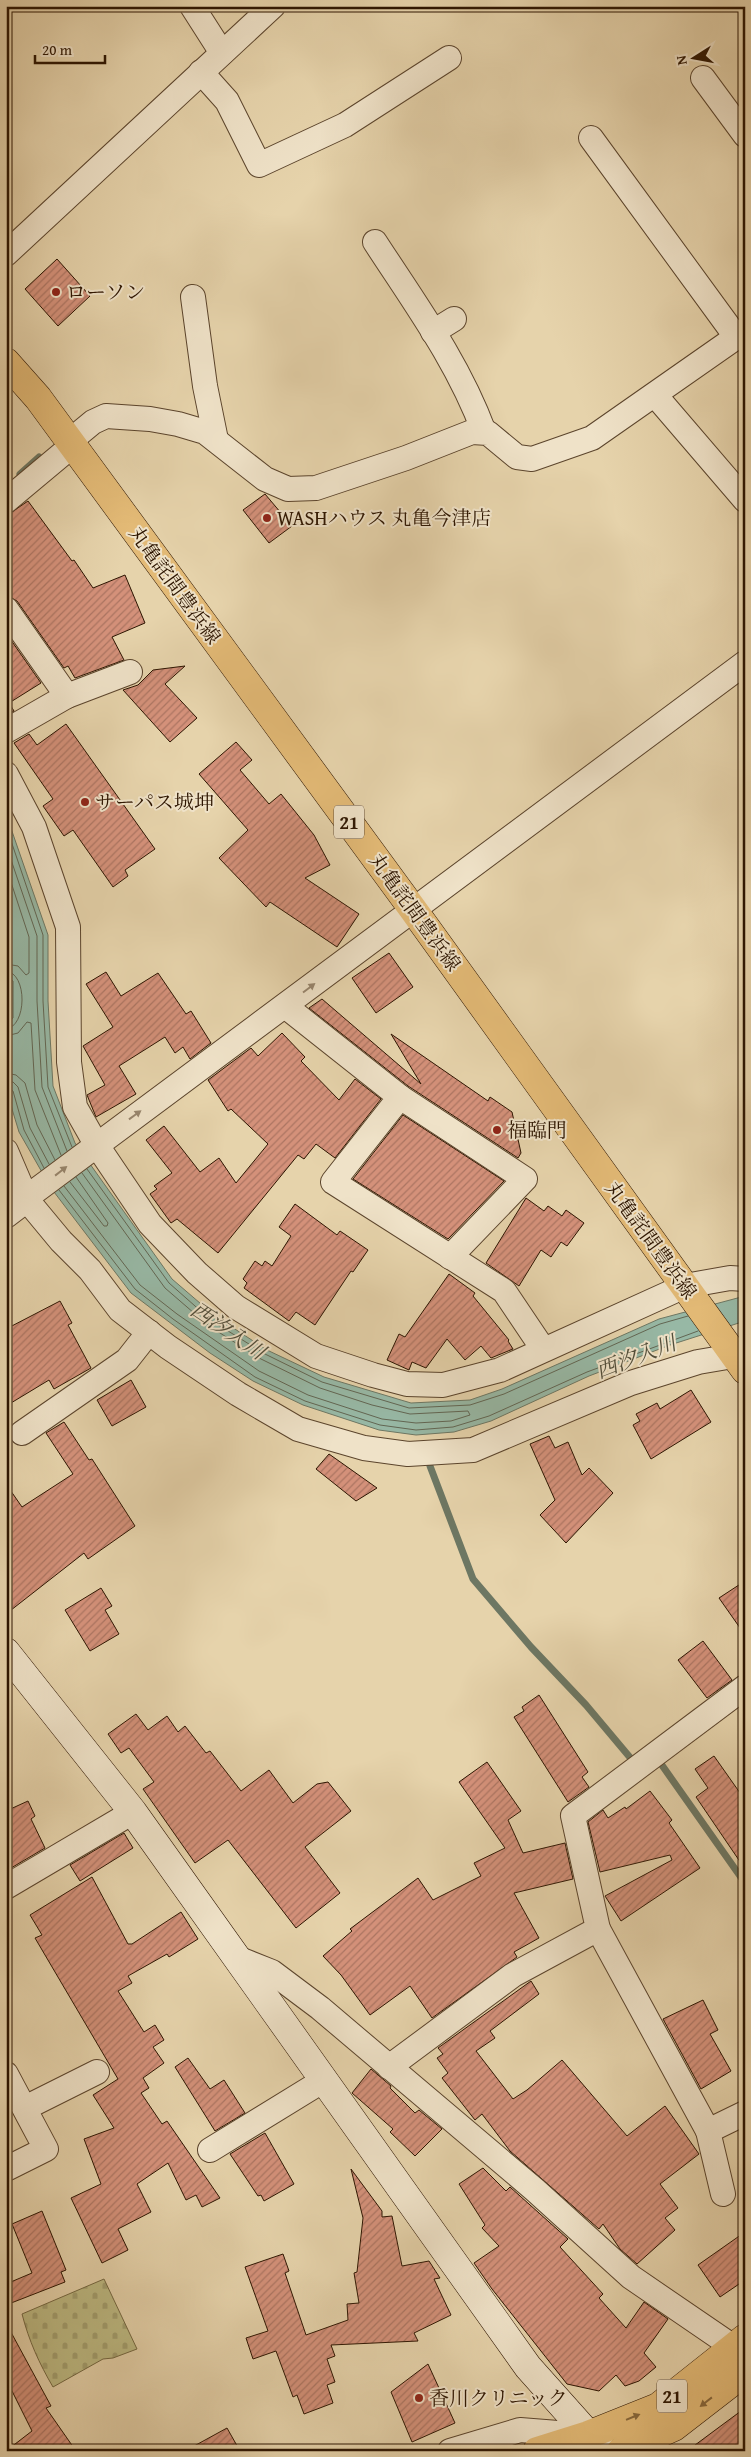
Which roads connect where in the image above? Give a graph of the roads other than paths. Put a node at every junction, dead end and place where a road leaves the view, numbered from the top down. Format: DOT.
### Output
graph roads {
  1 [pos="192,6"];
  2 [pos="273,6"];
  3 [pos="222,53"];
  4 [pos="449,58"];
  5 [pos="202,72"];
  6 [pos="703,79"];
  7 [pos="745,135"];
  8 [pos="590,138"];
  9 [pos="375,242"];
  10 [pos="6,254"];
  11 [pos="193,298"];
  12 [pos="454,319"];
  13 [pos="434,332"];
  14 [pos="741,334"];
  15 [pos="6,362"];
  16 [pos="655,395"];
  17 [pos="484,432"];
  18 [pos="216,440"];
  19 [pos="71,443"];
  20 [pos="745,500"];
  21 [pos="6,501"];
  22 [pos="6,610"];
  23 [pos="745,663"];
  24 [pos="130,672"];
  25 [pos="67,696"];
  26 [pos="6,731"];
  27 [pos="6,774"];
  28 [pos="412,908"];
  29 [pos="285,1006"];
  30 [pos="400,1097"];
  31 [pos="92,1147"];
  32 [pos="6,1151"];
  33 [pos="30,1196"];
  34 [pos="6,1216"];
  35 [pos="450,1257"];
  36 [pos="745,1279"];
  37 [pos="685,1286"];
  38 [pos="149,1332"];
  39 [pos="543,1349"];
  40 [pos="737,1356"];
  41 [pos="22,1433"];
  42 [pos="6,1652"];
  43 [pos="745,1687"];
  44 [pos="133,1812"];
  45 [pos="6,1887"];
  46 [pos="598,1929"];
  47 [pos="237,1958"];
  48 [pos="389,2067"];
  49 [pos="97,2072"];
  50 [pos="6,2074"];
  51 [pos="324,2080"];
  52 [pos="25,2108"];
  53 [pos="745,2113"];
  54 [pos="708,2131"];
  55 [pos="210,2150"];
  56 [pos="6,2169"];
  57 [pos="723,2194"];
  58 [pos="741,2347"];
  59 [pos="745,2372"];
  60 [pos="595,2443"];
  61 [pos="450,2451"];
  62 [pos="536,2451"];
  63 [pos="621,2451"];
  1 -- 3 [label="street"];
  2 -- 3 [label="street"];
  3 -- 5 [label="street"];
  4 -- 5 [label="street"];
  5 -- 10 [label="street"];
  6 -- 7 [label="street"];
  8 -- 14 [label="street"];
  9 -- 13 [label="street"];
  11 -- 18 [label="street"];
  12 -- 13 [label="street"];
  13 -- 17 [label="street"];
  14 -- 16 [label="street"];
  15 -- 19 [label="main road, 丸亀詫間豊浜線 / 21"];
  16 -- 17 [label="street"];
  16 -- 20 [label="street"];
  17 -- 18 [label="street"];
  18 -- 19 [label="street"];
  19 -- 21 [label="street"];
  19 -- 28 [label="main road, 丸亀詫間豊浜線 / 21"];
  22 -- 25 [label="street"];
  23 -- 28 [label="street"];
  24 -- 25 [label="street"];
  25 -- 26 [label="street"];
  27 -- 31 [label="street"];
  29 -- 28 [label="street, one-way"];
  28 -- 37 [label="main road, 丸亀詫間豊浜線 / 21"];
  29 -- 30 [label="street"];
  31 -- 29 [label="street, one-way"];
  30 -- 35 [label="street"];
  30 -- 35 [label="street"];
  33 -- 31 [label="street, one-way"];
  31 -- 39 [label="street"];
  32 -- 33 [label="street"];
  33 -- 34 [label="street"];
  33 -- 38 [label="street"];
  35 -- 39 [label="street"];
  36 -- 37 [label="street"];
  37 -- 39 [label="street"];
  37 -- 40 [label="main road, 丸亀詫間豊浜線 / 21"];
  38 -- 40 [label="street"];
  38 -- 41 [label="street"];
  42 -- 44 [label="street"];
  43 -- 46 [label="street"];
  44 -- 45 [label="street"];
  44 -- 47 [label="street"];
  46 -- 48 [label="street"];
  46 -- 54 [label="street"];
  47 -- 48 [label="street"];
  47 -- 51 [label="street"];
  48 -- 58 [label="street"];
  49 -- 52 [label="street"];
  50 -- 52 [label="street"];
  51 -- 55 [label="street"];
  51 -- 60 [label="street"];
  52 -- 56 [label="street"];
  53 -- 54 [label="street"];
  54 -- 57 [label="street"];
  60 -- 58 [label="main road, 21, one-way"];
  59 -- 63 [label="main road, 21, one-way"];
  60 -- 61 [label="street"];
  60 -- 62 [label="main road, 21"];
}
